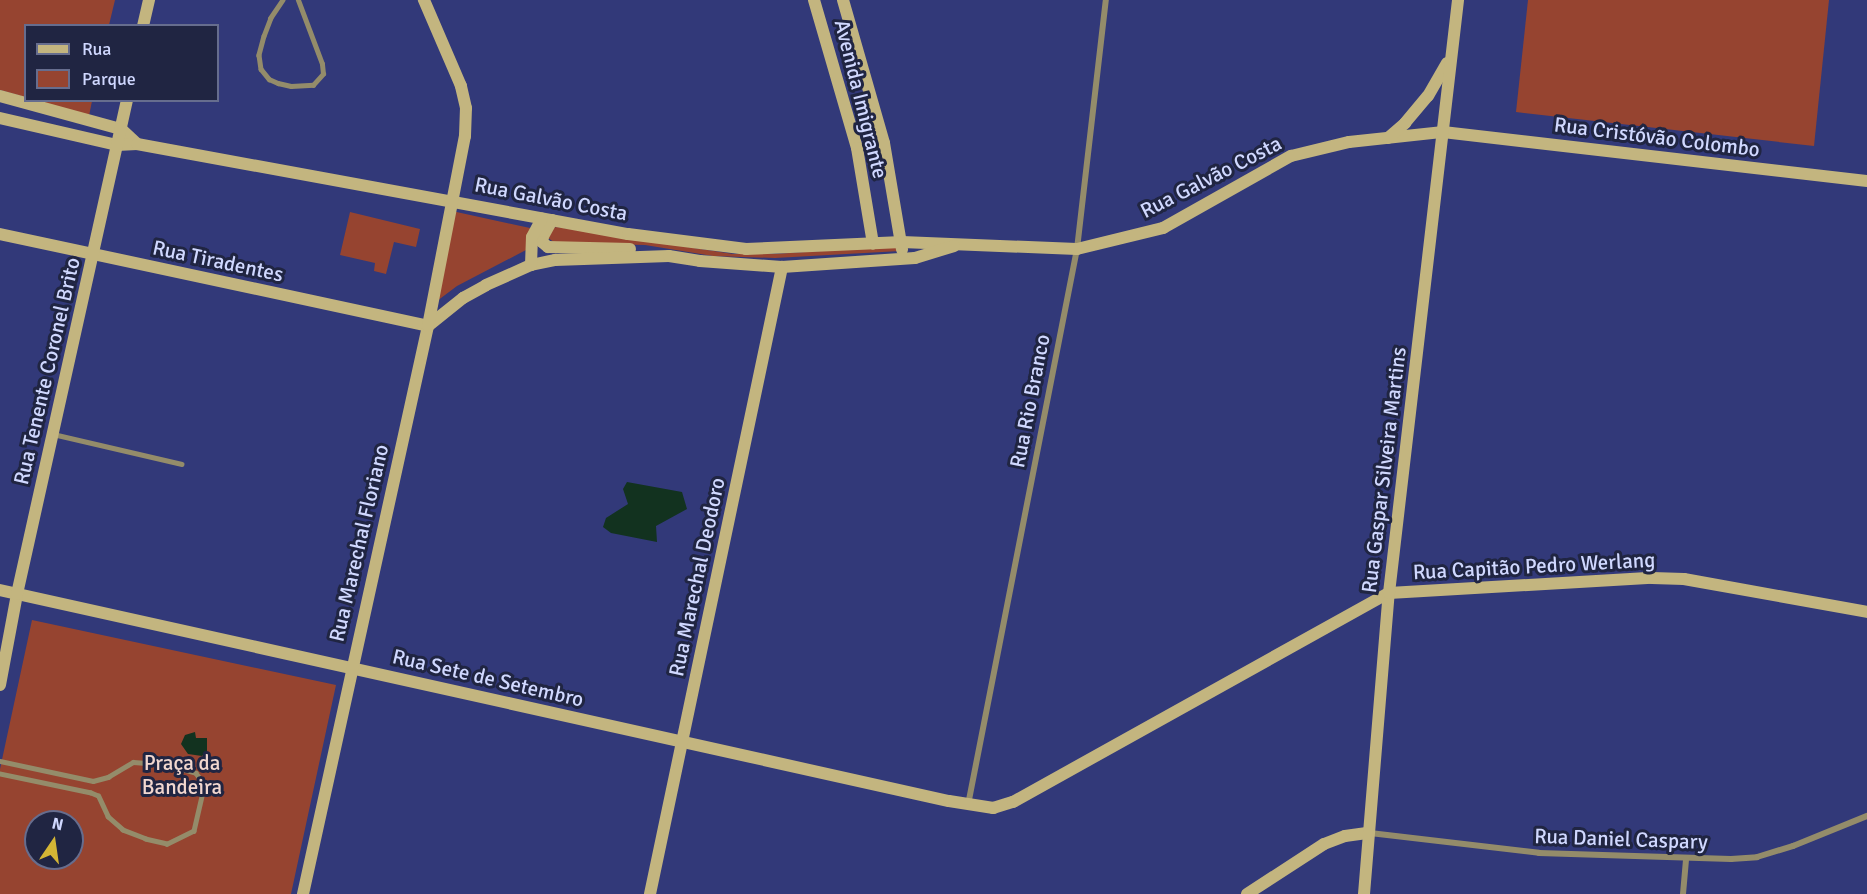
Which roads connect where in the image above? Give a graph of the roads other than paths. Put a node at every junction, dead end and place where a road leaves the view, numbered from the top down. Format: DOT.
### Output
graph roads {
  1 [pos="149,0"];
  2 [pos="283,0"];
  3 [pos="298,0"];
  4 [pos="424,0"];
  5 [pos="814,0"];
  6 [pos="843,0"];
  7 [pos="1106,0"];
  8 [pos="1458,0"];
  9 [pos="143,24"];
  10 [pos="1452,51"];
  11 [pos="0,96"];
  12 [pos="127,102"];
  13 [pos="0,118"];
  14 [pos="121,129"];
  15 [pos="1443,132"];
  16 [pos="1388,138"];
  17 [pos="137,144"];
  18 [pos="117,146"];
  19 [pos="1867,181"];
  20 [pos="450,200"];
  21 [pos="547,219"];
  22 [pos="0,234"];
  23 [pos="902,242"];
  24 [pos="961,243"];
  25 [pos="873,244"];
  26 [pos="1077,249"];
  27 [pos="94,255"];
  28 [pos="669,256"];
  29 [pos="898,259"];
  30 [pos="531,265"];
  31 [pos="782,267"];
  32 [pos="428,326"];
  33 [pos="53,434"];
  34 [pos="182,464"];
  35 [pos="0,590"];
  36 [pos="1389,593"];
  37 [pos="17,594"];
  38 [pos="1867,612"];
  39 [pos="352,668"];
  40 [pos="0,685"];
  41 [pos="682,741"];
  42 [pos="0,761"];
  43 [pos="0,774"];
  44 [pos="968,805"];
  45 [pos="1867,816"];
  46 [pos="1367,833"];
  47 [pos="1686,858"];
  48 [pos="303,894"];
  49 [pos="650,894"];
  50 [pos="1247,894"];
  51 [pos="1364,894"];
  52 [pos="1683,894"];
  1 -- 9 [label="street"];
  2 -- 3 [label="lane"];
  4 -- 20 [label="street, Rua Marechal Floriano"];
  5 -- 25 [label="street, Avenida Imigrante"];
  6 -- 23 [label="street, Avenida Imigrante"];
  7 -- 26 [label="street, Rua Rio Branco"];
  8 -- 10 [label="street, Rua Gaspar Silveira Martins"];
  10 -- 15 [label="street, Rua Gaspar Silveira Martins"];
  10 -- 16 [label="street, Rua Gaspar Silveira Martins"];
  11 -- 14 [label="street"];
  12 -- 14 [label="street, Rua Tenente Coronel Brito"];
  13 -- 18 [label="street, Rua Galvão Costa"];
  14 -- 17 [label="street"];
  14 -- 18 [label="street, Rua Tenente Coronel Brito"];
  15 -- 16 [label="street, Rua Galvão Costa"];
  15 -- 19 [label="street, Rua Cristóvão Colombo"];
  15 -- 36 [label="street, Rua Gaspar Silveira Martins"];
  16 -- 26 [label="street, Rua Galvão Costa"];
  17 -- 18 [label="street, Rua Galvão Costa"];
  17 -- 20 [label="street, Rua Galvão Costa"];
  18 -- 27 [label="street, Rua Tenente Coronel Brito"];
  20 -- 21 [label="street, Rua Galvão Costa"];
  20 -- 32 [label="street, Rua Marechal Floriano"];
  21 -- 25 [label="street, Rua Galvão Costa"];
  21 -- 28 [label="street"];
  21 -- 30 [label="street"];
  22 -- 27 [label="street, Rua Tiradentes"];
  23 -- 24 [label="street, Rua Galvão Costa"];
  23 -- 25 [label="street, Rua Galvão Costa"];
  23 -- 29 [label="street"];
  24 -- 26 [label="street, Rua Galvão Costa"];
  24 -- 29 [label="street, Rua Galvão Costa"];
  26 -- 44 [label="street, Rua Rio Branco"];
  27 -- 32 [label="street, Rua Tiradentes"];
  27 -- 33 [label="street, Rua Tenente Coronel Brito"];
  28 -- 30 [label="street, Rua Galvão Costa"];
  28 -- 31 [label="street, Rua Galvão Costa"];
  29 -- 31 [label="street, Rua Galvão Costa"];
  30 -- 32 [label="street, Rua Galvão Costa"];
  31 -- 41 [label="street, Rua Marechal Deodoro"];
  32 -- 39 [label="street, Rua Marechal Floriano"];
  33 -- 34 [label="lane"];
  33 -- 37 [label="street, Rua Tenente Coronel Brito"];
  35 -- 37 [label="street, Rua Sete de Setembro"];
  36 -- 38 [label="street, Rua Capitão Pedro Werlang"];
  36 -- 44 [label="street, Rua Capitão Pedro Werlang"];
  36 -- 46 [label="street, Rua Gaspar Silveira Martins"];
  37 -- 39 [label="street, Rua Sete de Setembro"];
  37 -- 40 [label="street, Rua Tenente Coronel Brito"];
  39 -- 41 [label="street, Rua Sete de Setembro"];
  39 -- 48 [label="street, Rua Marechal Floriano"];
  41 -- 44 [label="street, Rua Sete de Setembro"];
  41 -- 49 [label="street, Rua Marechal Deodoro"];
  42 -- 43 [label="lane"];
  45 -- 47 [label="street, Rua Daniel Caspary"];
  46 -- 47 [label="street, Rua Daniel Caspary"];
  46 -- 50 [label="street"];
  46 -- 51 [label="street, Rua Gaspar Silveira Martins"];
  47 -- 52 [label="street"];
}
